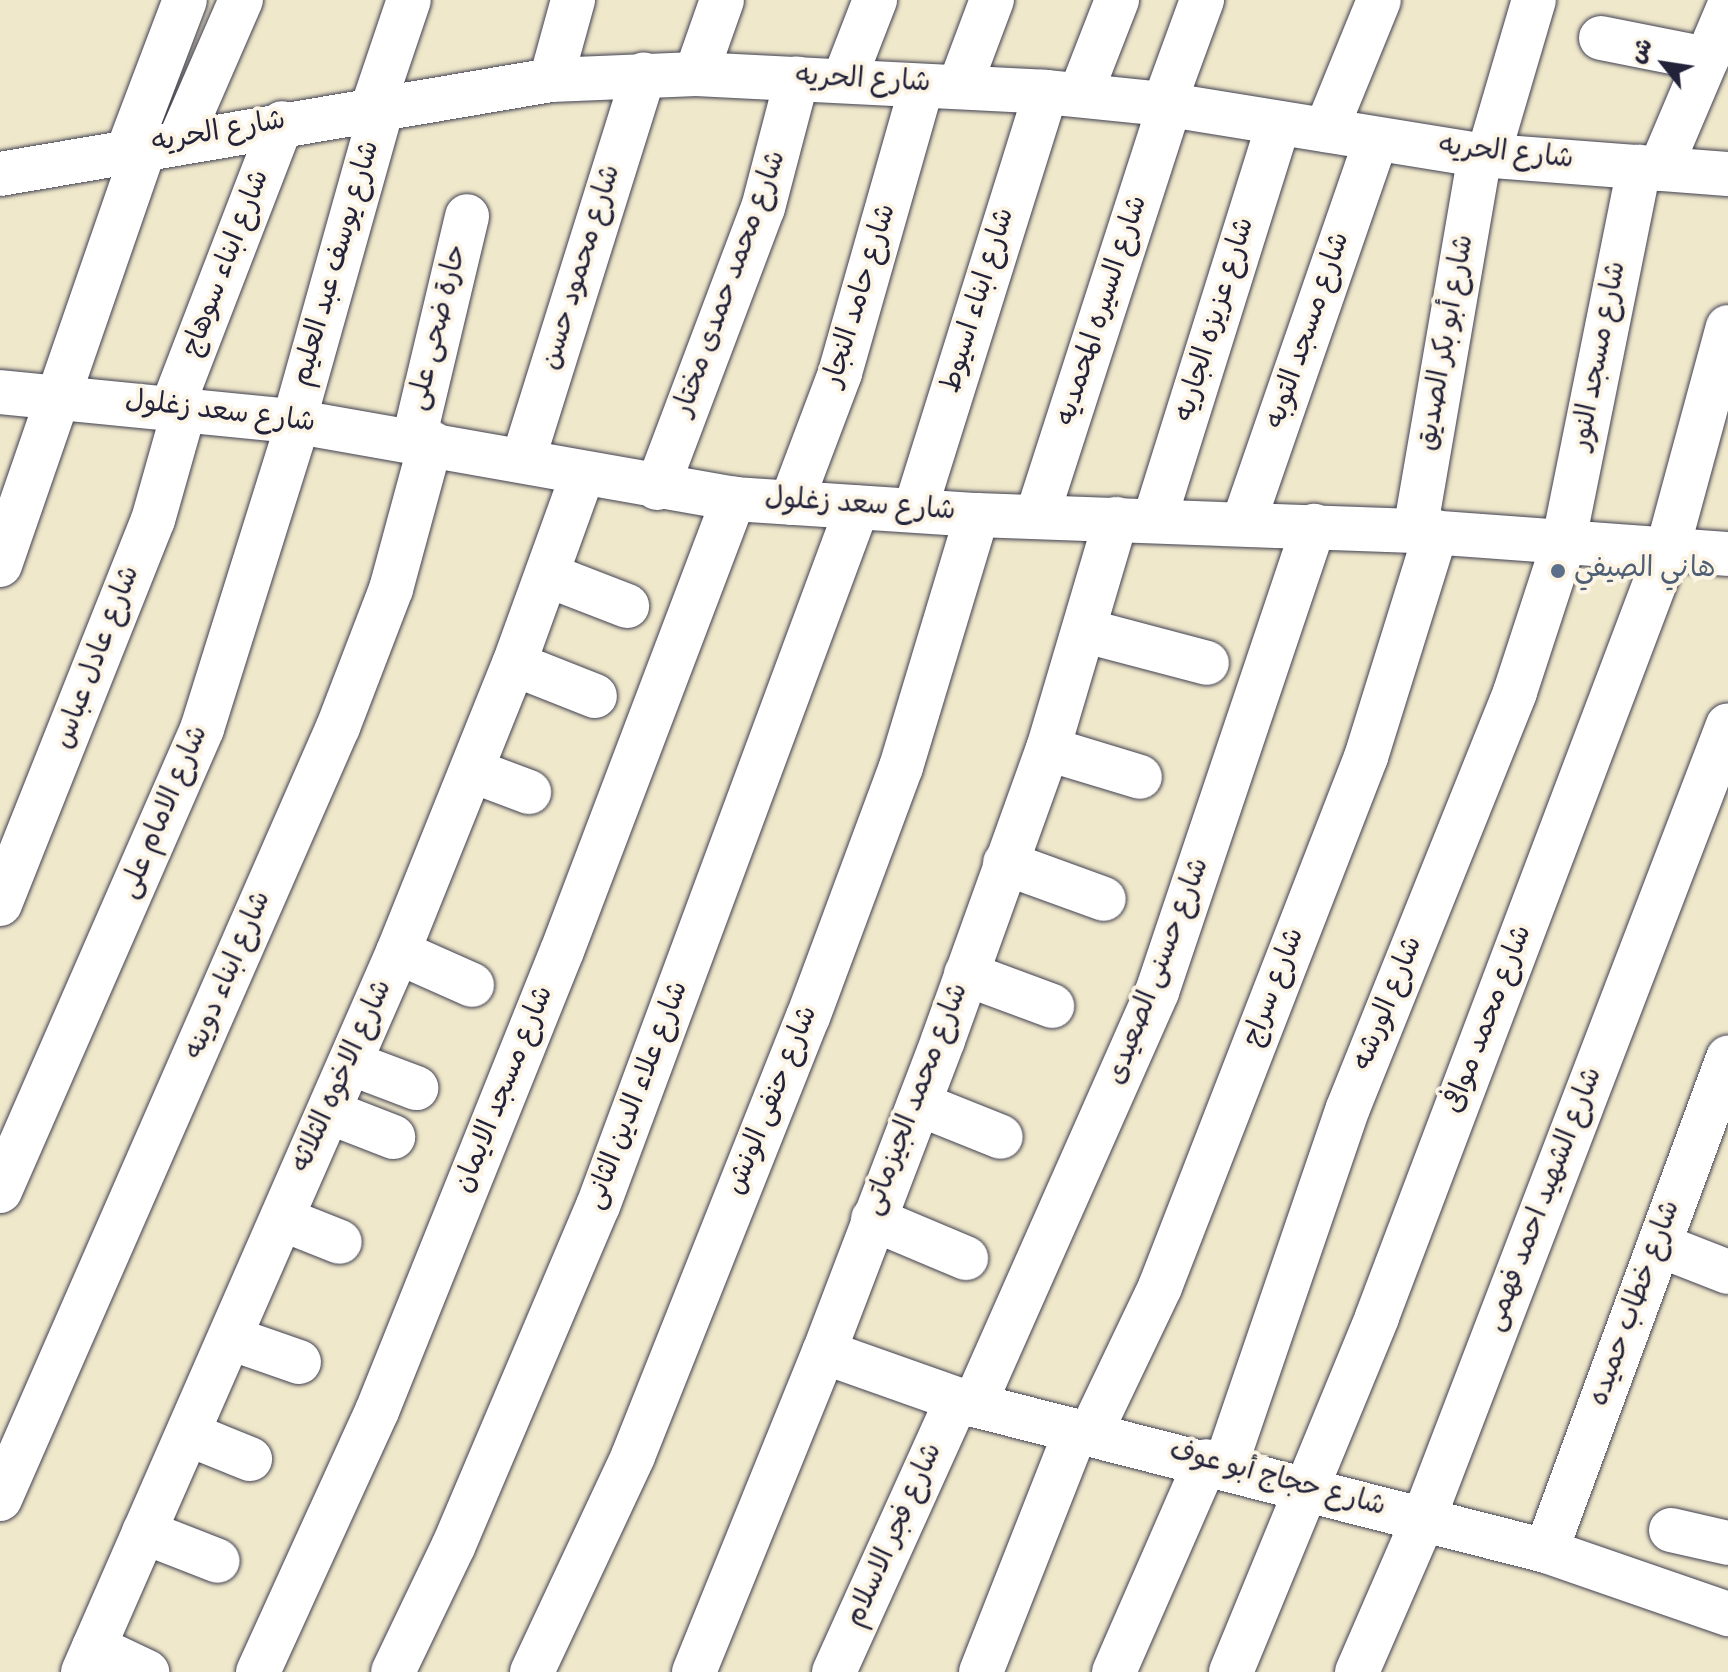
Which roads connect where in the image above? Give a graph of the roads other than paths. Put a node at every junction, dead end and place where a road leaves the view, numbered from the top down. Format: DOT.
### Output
graph roads {
  1 [pos="185,0"];
  2 [pos="241,0"];
  3 [pos="409,0"];
  4 [pos="573,0"];
  5 [pos="722,0"];
  6 [pos="875,0"];
  7 [pos="992,0"];
  8 [pos="1117,0"];
  9 [pos="1202,0"];
  10 [pos="1379,0"];
  11 [pos="1534,0"];
  12 [pos="1728,9"];
  13 [pos="1601,38"];
  14 [pos="1707,59"];
  15 [pos="696,74"];
  16 [pos="644,75"];
  17 [pos="797,78"];
  18 [pos="551,80"];
  19 [pos="844,80"];
  20 [pos="941,86"];
  21 [pos="1063,94"];
  22 [pos="1167,105"];
  23 [pos="377,108"];
  24 [pos="282,123"];
  25 [pos="1279,123"];
  26 [pos="1326,130"];
  27 [pos="1376,139"];
  28 [pos="151,146"];
  29 [pos="1484,156"];
  30 [pos="1649,168"];
  31 [pos="0,174"];
  32 [pos="1728,174"];
  33 [pos="467,216"];
  34 [pos="1728,327"];
  35 [pos="0,392"];
  36 [pos="59,398"];
  37 [pos="179,406"];
  38 [pos="296,421"];
  39 [pos="422,441"];
  40 [pos="523,460"];
  41 [pos="583,473"];
  42 [pos="657,488"];
  43 [pos="734,499"];
  44 [pos="791,503"];
  45 [pos="857,508"];
  46 [pos="915,510"];
  47 [pos="977,515"];
  48 [pos="1037,516"];
  49 [pos="1136,519"];
  50 [pos="1243,524"];
  51 [pos="1314,526"];
  52 [pos="1426,531"];
  53 [pos="1563,545"];
  54 [pos="3,547"];
  55 [pos="1667,551"];
  56 [pos="1728,554"];
  57 [pos="547,575"];
  58 [pos="627,606"];
  59 [pos="1086,631"];
  60 [pos="1207,663"];
  61 [pos="514,664"];
  62 [pos="595,696"];
  63 [pos="1728,725"];
  64 [pos="1048,749"];
  65 [pos="473,771"];
  66 [pos="1140,777"];
  67 [pos="529,792"];
  68 [pos="1005,863"];
  69 [pos="1104,899"];
  70 [pos="0,904"];
  71 [pos="398,952"];
  72 [pos="966,974"];
  73 [pos="472,985"];
  74 [pos="1052,1006"];
  75 [pos="1728,1058"];
  76 [pos="350,1063"];
  77 [pos="416,1088"];
  78 [pos="919,1104"];
  79 [pos="329,1112"];
  80 [pos="1714,1135"];
  81 [pos="393,1137"];
  82 [pos="1001,1137"];
  83 [pos="0,1191"];
  84 [pos="282,1219"];
  85 [pos="873,1219"];
  86 [pos="340,1242"];
  87 [pos="1659,1245"];
  88 [pos="966,1258"];
  89 [pos="1728,1272"];
  90 [pos="230,1338"];
  91 [pos="824,1352"];
  92 [pos="299,1362"];
  93 [pos="965,1402"];
  94 [pos="1083,1432"];
  95 [pos="188,1434"];
  96 [pos="250,1459"];
  97 [pos="1215,1464"];
  98 [pos="1309,1487"];
  99 [pos="0,1499"];
  100 [pos="1423,1520"];
  101 [pos="1671,1530"];
  102 [pos="144,1532"];
  103 [pos="1728,1543"];
  104 [pos="1546,1551"];
  105 [pos="218,1561"];
  106 [pos="1728,1614"];
  107 [pos="88,1660"];
  108 [pos="147,1672"];
  109 [pos="258,1672"];
  110 [pos="393,1672"];
  111 [pos="532,1672"];
  112 [pos="694,1672"];
  113 [pos="834,1672"];
  114 [pos="981,1672"];
  115 [pos="1114,1672"];
  116 [pos="1231,1672"];
  117 [pos="1357,1672"];
  1 -- 28 [label="street"];
  2 -- 28 [label="street"];
  3 -- 23 [label="street, شارع يوسف عبد العليم"];
  4 -- 18 [label="street"];
  5 -- 15 [label="street"];
  6 -- 19 [label="street"];
  7 -- 20 [label="street, شارع حامد النجار"];
  8 -- 21 [label="street, شارع ابناء اسيوط"];
  9 -- 22 [label="street, شارع السيره المحمديه"];
  10 -- 26 [label="street"];
  11 -- 29 [label="street, شارع أبو بكر الصديق"];
  12 -- 14 [label="street, شارع مسجد النور"];
  13 -- 14 [label="street"];
  14 -- 30 [label="street, شارع مسجد النور"];
  15 -- 16 [label="street, شارع الحريه"];
  15 -- 17 [label="street, شارع الحريه"];
  16 -- 18 [label="street, شارع الحريه"];
  16 -- 40 [label="street, شارع محمود حسن"];
  17 -- 19 [label="street, شارع الحريه"];
  17 -- 42 [label="street, شارع محمد حمدى مختار"];
  18 -- 23 [label="street, شارع الحريه"];
  19 -- 20 [label="street, شارع الحريه"];
  20 -- 21 [label="street, شارع الحريه"];
  20 -- 44 [label="street, شارع حامد النجار"];
  21 -- 22 [label="street, شارع الحريه"];
  21 -- 46 [label="street, شارع ابناء اسيوط"];
  22 -- 25 [label="street, شارع الحريه"];
  22 -- 48 [label="street, شارع السيره المحمديه"];
  23 -- 24 [label="street, شارع الحريه"];
  23 -- 38 [label="street, شارع يوسف عبد العليم"];
  24 -- 28 [label="street, شارع الحريه"];
  24 -- 37 [label="street, شارع ابناء سوهاج"];
  25 -- 26 [label="street, شارع الحريه"];
  25 -- 49 [label="street, شارع عزيزه الجاريه"];
  26 -- 27 [label="street, شارع الحريه"];
  27 -- 29 [label="street, شارع الحريه"];
  27 -- 50 [label="street, شارع مسجد التوبه"];
  28 -- 31 [label="street, شارع الحريه"];
  28 -- 36 [label="street"];
  29 -- 30 [label="street, شارع الحريه"];
  29 -- 52 [label="street, شارع أبو بكر الصديق"];
  30 -- 32 [label="street, شارع الحريه"];
  30 -- 53 [label="street, شارع مسجد النور"];
  33 -- 39 [label="street, حارة ضحى على"];
  34 -- 55 [label="street, شارع محمد موافى"];
  35 -- 36 [label="street, شارع سعد زغلول"];
  36 -- 37 [label="street, شارع سعد زغلول"];
  36 -- 54 [label="street"];
  37 -- 38 [label="street, شارع سعد زغلول"];
  37 -- 70 [label="street, شارع عادل عباس"];
  38 -- 39 [label="street, شارع سعد زغلول"];
  38 -- 83 [label="street, شارع الامام على"];
  39 -- 40 [label="street, شارع سعد زغلول"];
  39 -- 99 [label="street, شارع ابناء دوينه"];
  40 -- 41 [label="street, شارع سعد زغلول"];
  41 -- 42 [label="street, شارع سعد زغلول"];
  41 -- 57 [label="street, شارع الاخوه الثلاثه"];
  42 -- 43 [label="street, شارع سعد زغلول"];
  43 -- 44 [label="street, شارع سعد زغلول"];
  43 -- 109 [label="street, شارع مسجد الايمان"];
  44 -- 45 [label="street, شارع سعد زغلول"];
  45 -- 46 [label="street, شارع سعد زغلول"];
  45 -- 110 [label="street, شارع علاء الدين الثانى"];
  46 -- 47 [label="street, شارع سعد زغلول"];
  47 -- 48 [label="street, شارع سعد زغلول"];
  47 -- 111 [label="street, شارع حنفى الونش"];
  48 -- 49 [label="street, شارع سعد زغلول"];
  49 -- 50 [label="street, شارع سعد زغلول"];
  49 -- 59 [label="street, شارع محمد الجيزماتى"];
  50 -- 51 [label="street, شارع سعد زغلول"];
  51 -- 52 [label="street, شارع سعد زغلول"];
  51 -- 93 [label="street, شارع حسنى الصعيدى"];
  52 -- 53 [label="street, شارع سعد زغلول"];
  52 -- 94 [label="street, شارع سراج"];
  53 -- 55 [label="street, شارع سعد زغلول"];
  53 -- 97 [label="street, شارع الورشه"];
  55 -- 56 [label="street, شارع سعد زغلول"];
  55 -- 98 [label="street, شارع محمد موافى"];
  57 -- 58 [label="street"];
  57 -- 61 [label="street, شارع الاخوه الثلاثه"];
  59 -- 60 [label="street"];
  59 -- 64 [label="street, شارع محمد الجيزماتى"];
  61 -- 62 [label="street"];
  61 -- 65 [label="street, شارع الاخوه الثلاثه"];
  63 -- 100 [label="street, شارع الشهيد احمد فهمى"];
  64 -- 66 [label="street"];
  64 -- 68 [label="street, شارع محمد الجيزماتى"];
  65 -- 67 [label="street"];
  65 -- 71 [label="street, شارع الاخوه الثلاثه"];
  68 -- 69 [label="street"];
  68 -- 72 [label="street, شارع محمد الجيزماتى"];
  71 -- 73 [label="street"];
  71 -- 76 [label="street, شارع الاخوه الثلاثه"];
  72 -- 74 [label="street"];
  72 -- 78 [label="street, شارع محمد الجيزماتى"];
  75 -- 80 [label="street, شارع خطاب حميده"];
  76 -- 77 [label="street"];
  76 -- 79 [label="street, شارع الاخوه الثلاثه"];
  78 -- 82 [label="street"];
  78 -- 85 [label="street, شارع محمد الجيزماتى"];
  79 -- 81 [label="street"];
  79 -- 84 [label="street, شارع الاخوه الثلاثه"];
  80 -- 87 [label="street, شارع خطاب حميده"];
  84 -- 86 [label="street"];
  84 -- 90 [label="street, شارع الاخوه الثلاثه"];
  85 -- 88 [label="street"];
  85 -- 91 [label="street, شارع محمد الجيزماتى"];
  87 -- 89 [label="street"];
  87 -- 104 [label="street, شارع خطاب حميده"];
  90 -- 92 [label="street"];
  90 -- 95 [label="street, شارع الاخوه الثلاثه"];
  91 -- 93 [label="street, شارع حجاج أبو عوف"];
  91 -- 112 [label="street, شارع محمد الجيزماتى"];
  93 -- 94 [label="street, شارع حجاج أبو عوف"];
  93 -- 113 [label="street, شارع فجر الاسلام"];
  94 -- 97 [label="street, شارع حجاج أبو عوف"];
  94 -- 114 [label="street, شارع سراج"];
  95 -- 96 [label="street"];
  95 -- 102 [label="street, شارع الاخوه الثلاثه"];
  97 -- 98 [label="street, شارع حجاج أبو عوف"];
  97 -- 115 [label="street, شارع الورشه"];
  98 -- 100 [label="street, شارع حجاج أبو عوف"];
  98 -- 116 [label="street, شارع محمد موافى"];
  100 -- 104 [label="street, شارع حجاج أبو عوف"];
  100 -- 117 [label="street, شارع الشهيد احمد فهمى"];
  101 -- 103 [label="street"];
  102 -- 105 [label="street"];
  102 -- 107 [label="street, شارع الاخوه الثلاثه"];
  104 -- 106 [label="street, شارع حجاج أبو عوف"];
  107 -- 108 [label="street"];
}
